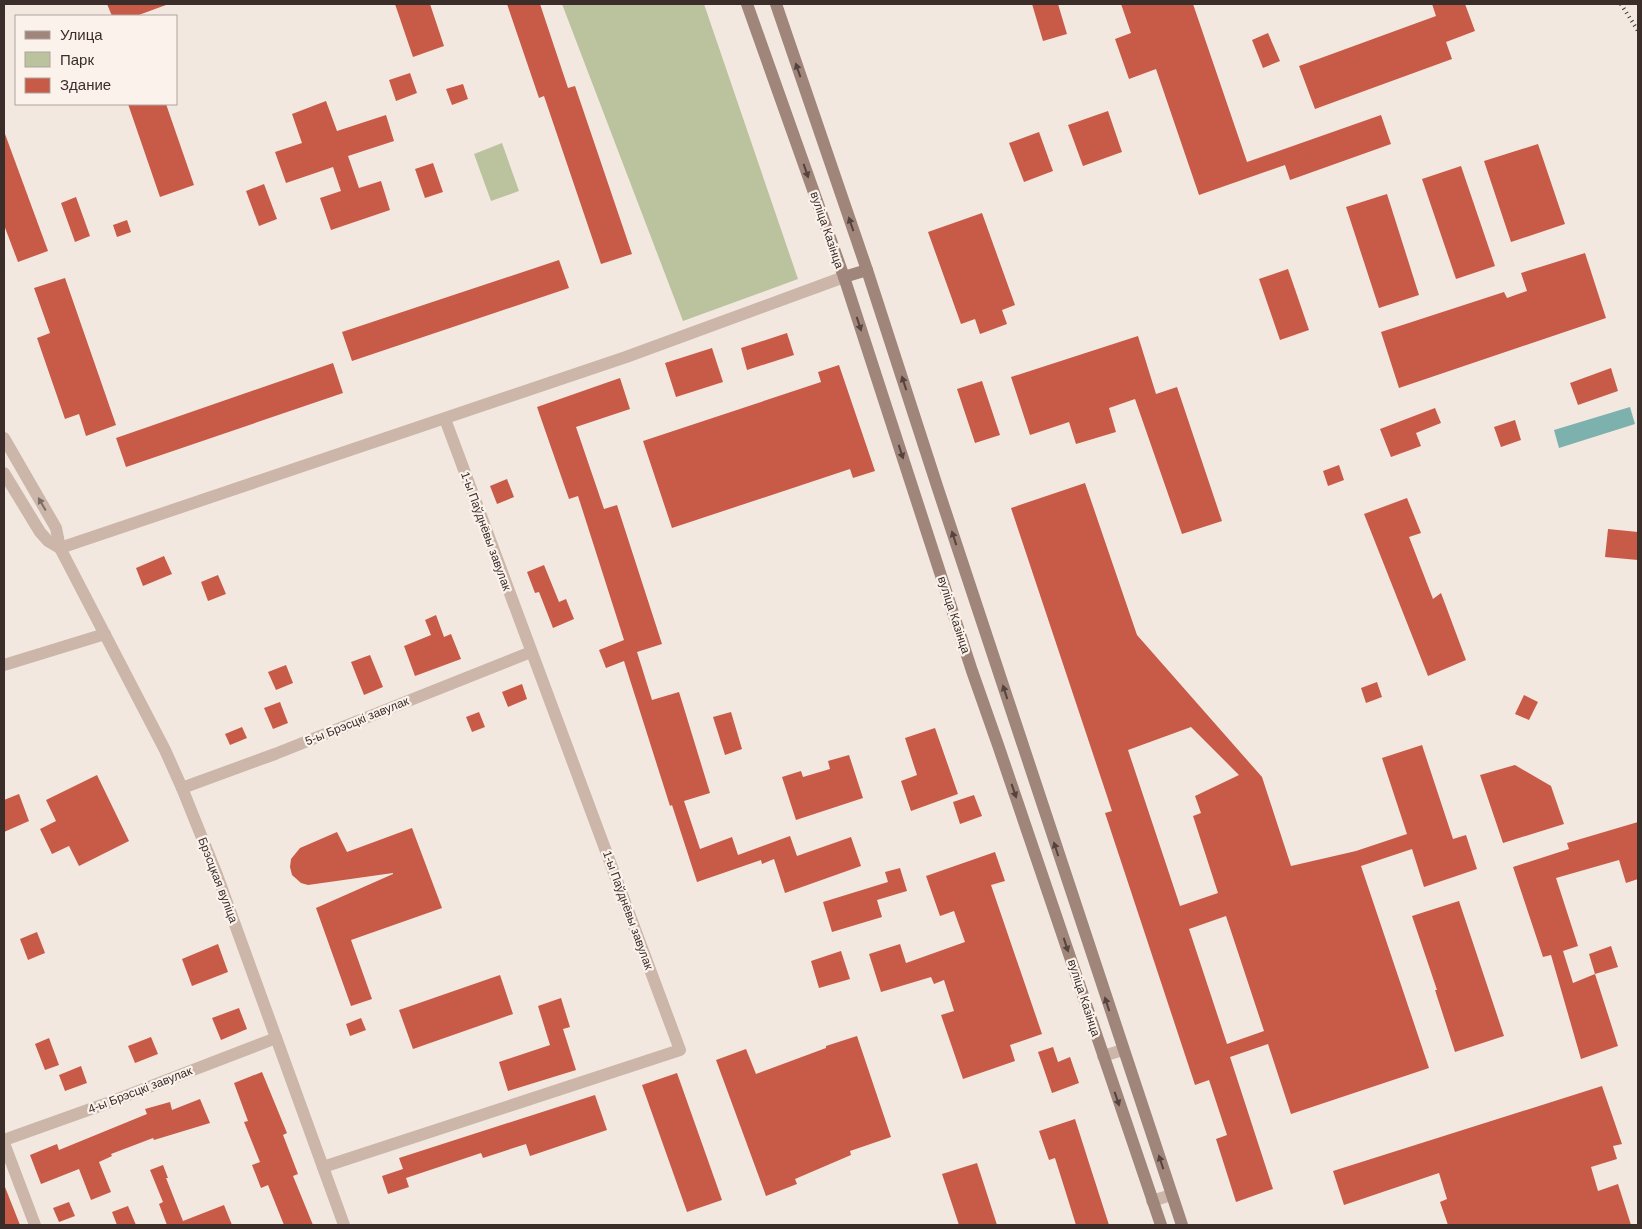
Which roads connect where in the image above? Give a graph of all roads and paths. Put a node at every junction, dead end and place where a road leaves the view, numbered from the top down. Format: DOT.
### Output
graph roads {
  1 [pos="747,4"];
  2 [pos="776,4"];
  3 [pos="867,270"];
  4 [pos="844,277"];
  5 [pos="445,419"];
  6 [pos="4,438"];
  7 [pos="4,473"];
  8 [pos="944,509"];
  9 [pos="921,515"];
  10 [pos="60,548"];
  11 [pos="105,634"];
  12 [pos="531,652"];
  13 [pos="4,665"];
  14 [pos="182,788"];
  15 [pos="276,1038"];
  16 [pos="1123,1050"];
  17 [pos="1102,1056"];
  18 [pos="4,1142"];
  19 [pos="323,1167"];
  20 [pos="1171,1195"];
  21 [pos="1152,1201"];
  22 [pos="35,1225"];
  23 [pos="344,1225"];
  24 [pos="1161,1225"];
  25 [pos="1182,1225"];
  1 -- 4 [label="main road, вуліца Казінца, one-way"];
  3 -- 2 [label="main road, вуліца Казінца, one-way"];
  3 -- 4 [label="main road"];
  8 -- 3 [label="main road, вуліца Казінца, one-way"];
  4 -- 5 [label="street"];
  4 -- 9 [label="main road, вуліца Казінца, one-way"];
  5 -- 10 [label="street"];
  5 -- 12 [label="street, 1-ы Паўднёвы завулак"];
  10 -- 6 [label="street, Брэсцкая вуліца, one-way"];
  7 -- 10 [label="street, Брэсцкая вуліца"];
  8 -- 9 [label="main road"];
  16 -- 8 [label="main road, вуліца Казінца, one-way"];
  9 -- 17 [label="main road, вуліца Казінца, one-way"];
  10 -- 11 [label="street, Брэсцкая вуліца"];
  11 -- 13 [label="street"];
  11 -- 14 [label="street, Брэсцкая вуліца"];
  12 -- 14 [label="street, 5-ы Брэсцкі завулак"];
  12 -- 19 [label="street, 1-ы Паўднёвы завулак"];
  14 -- 15 [label="street, Брэсцкая вуліца"];
  15 -- 18 [label="street, 4-ы Брэсцкі завулак"];
  15 -- 19 [label="street, Брэсцкая вуліца"];
  16 -- 17 [label="street"];
  20 -- 16 [label="main road, вуліца Казінца, one-way"];
  17 -- 21 [label="main road, вуліца Казінца, one-way"];
  18 -- 22 [label="street"];
  19 -- 23 [label="street, Брэсцкая вуліца"];
  20 -- 21 [label="street"];
  20 -- 25 [label="main road, вуліца Казінца"];
  21 -- 24 [label="main road, вуліца Казінца"];
}
